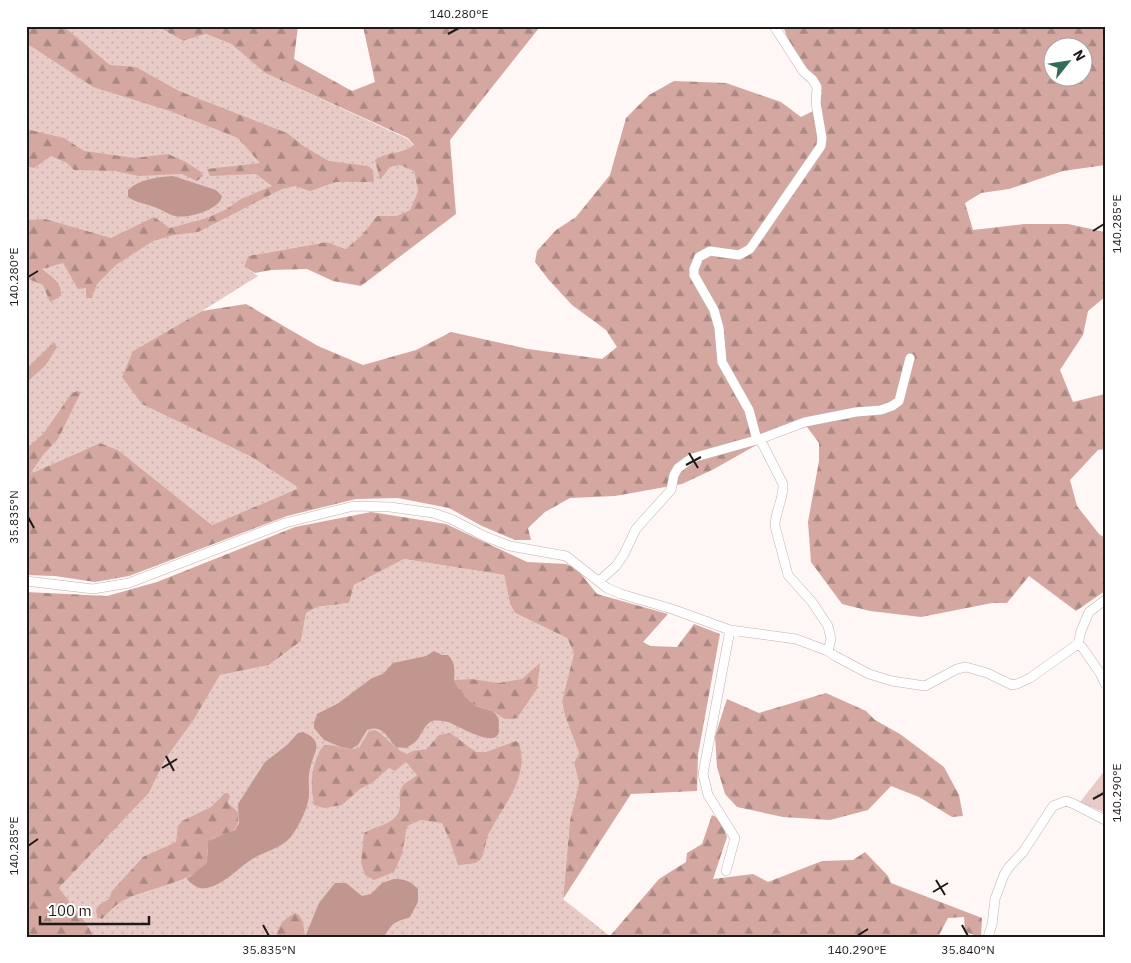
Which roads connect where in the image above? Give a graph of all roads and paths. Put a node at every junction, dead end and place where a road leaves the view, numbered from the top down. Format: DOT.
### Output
graph roads {
  1 [pos="774,26"];
  2 [pos="910,358"];
  3 [pos="759,439"];
  4 [pos="26,581"];
  5 [pos="599,581"];
  6 [pos="1105,600"];
  7 [pos="730,630"];
  8 [pos="1078,644"];
  9 [pos="828,651"];
  10 [pos="1105,684"];
  11 [pos="1105,820"];
  12 [pos="726,871"];
  13 [pos="988,937"];
  1 -- 3 [label="street"];
  2 -- 3 [label="street"];
  3 -- 5 [label="street"];
  3 -- 9 [label="street"];
  4 -- 5 [label="street"];
  5 -- 7 [label="street"];
  6 -- 8 [label="street"];
  7 -- 9 [label="street"];
  7 -- 12 [label="street"];
  8 -- 9 [label="street"];
  8 -- 10 [label="street"];
  11 -- 13 [label="street"];
}
